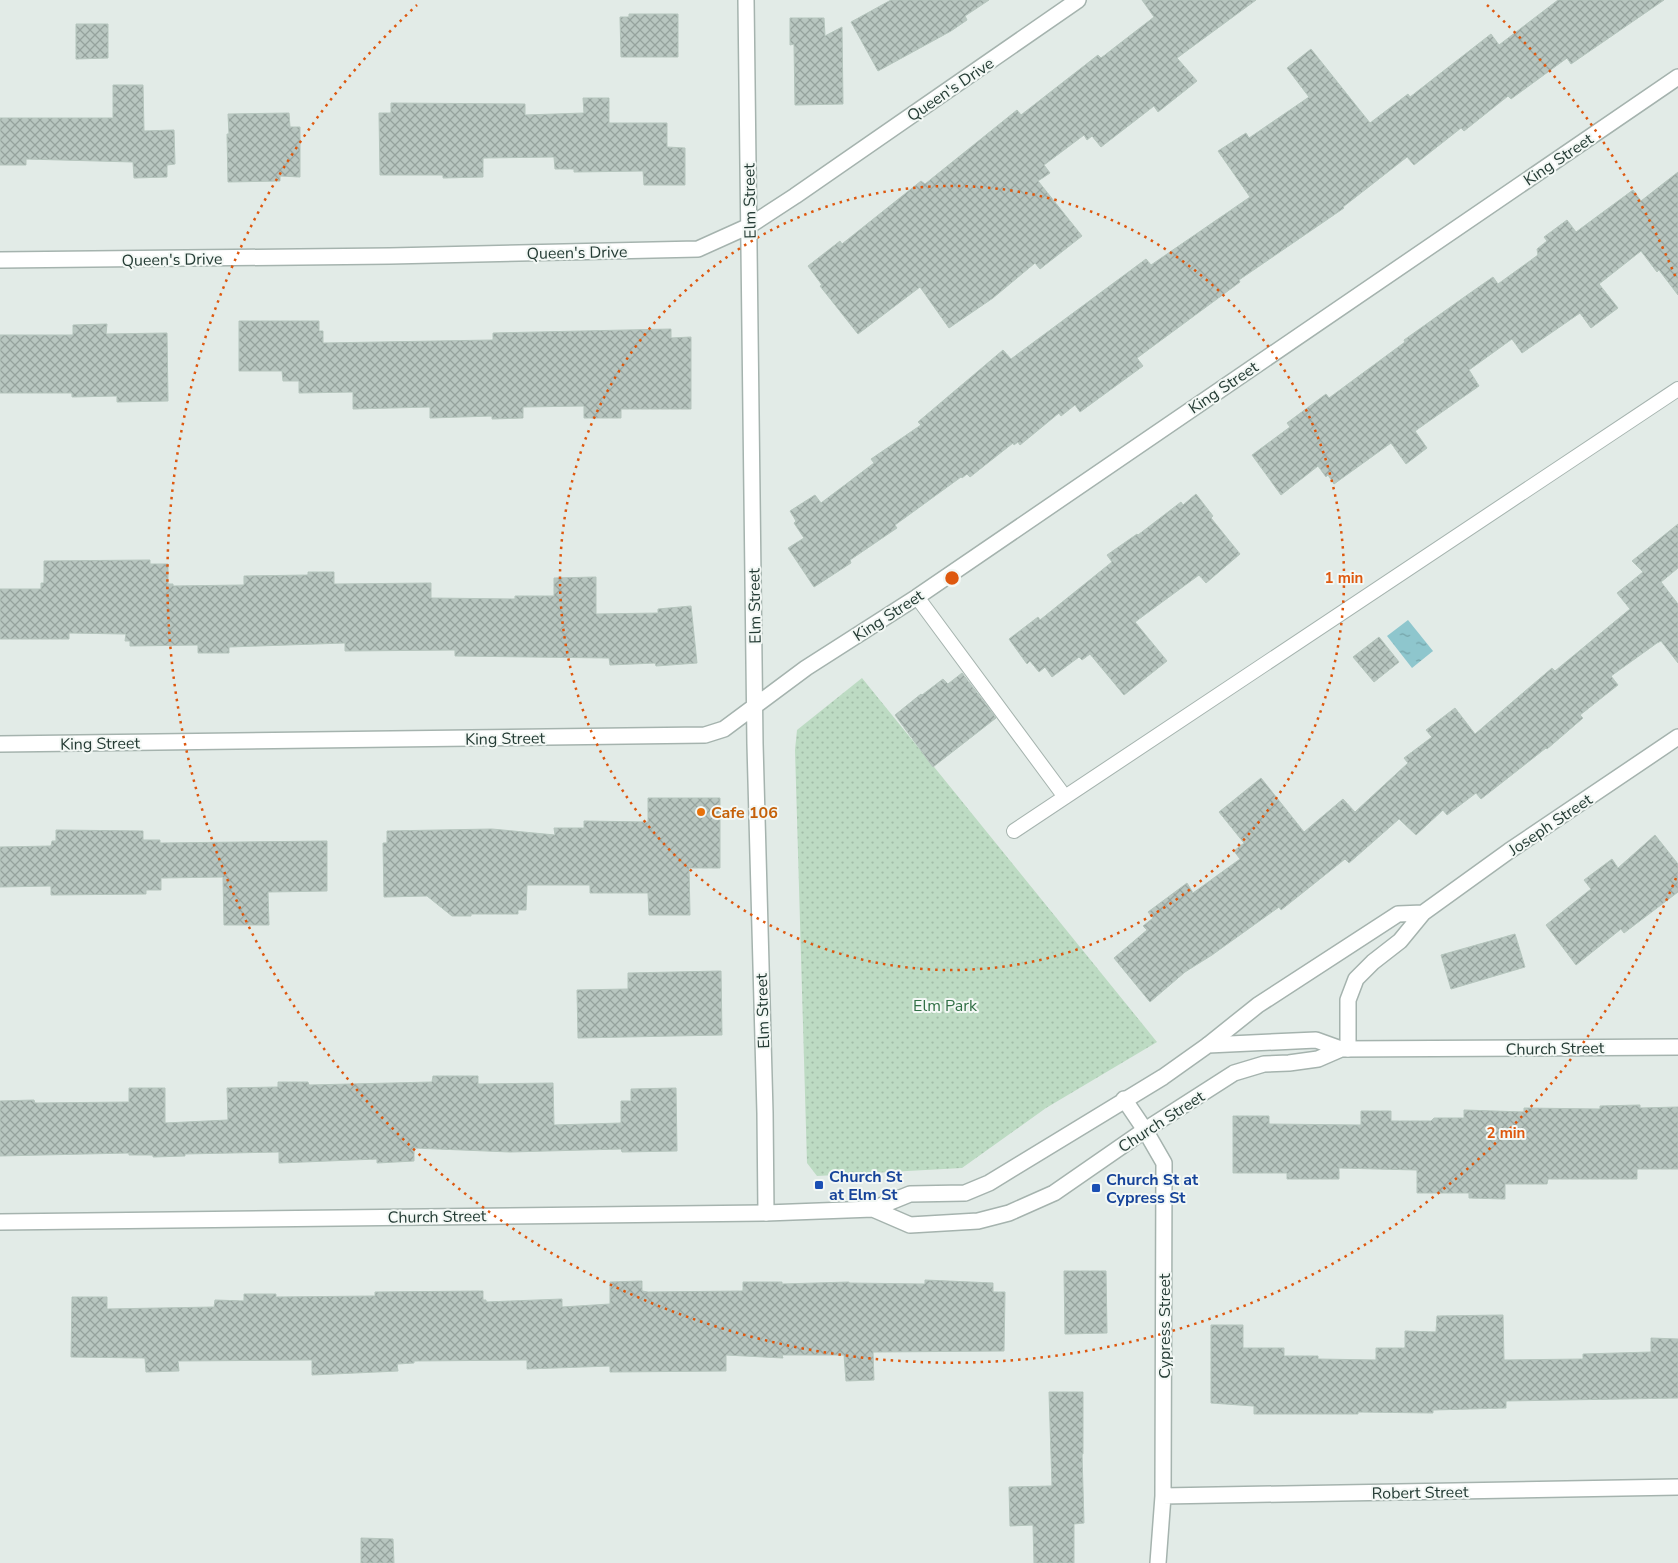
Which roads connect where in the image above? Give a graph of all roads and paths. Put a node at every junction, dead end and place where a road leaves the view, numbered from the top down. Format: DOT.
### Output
graph roads {
  1 [pos="746,0"];
  2 [pos="1078,0"];
  3 [pos="1678,77"];
  4 [pos="749,226"];
  5 [pos="0,260"];
  6 [pos="1678,389"];
  7 [pos="917,597"];
  8 [pos="755,707"];
  9 [pos="1678,738"];
  10 [pos="0,744"];
  11 [pos="1065,797"];
  12 [pos="1014,831"];
  13 [pos="1423,913"];
  14 [pos="1208,1045"];
  15 [pos="1678,1047"];
  16 [pos="1345,1049"];
  17 [pos="1124,1099"];
  18 [pos="1145,1130"];
  19 [pos="873,1209"];
  20 [pos="766,1213"];
  21 [pos="0,1222"];
  22 [pos="1678,1487"];
  23 [pos="1163,1496"];
  24 [pos="1158,1563"];
  1 -- 4 [label="street, Elm Street"];
  2 -- 4 [label="street, Queen's Drive"];
  3 -- 7 [label="street, King Street"];
  4 -- 5 [label="street, Queen's Drive"];
  4 -- 8 [label="street, Elm Street"];
  6 -- 11 [label="lane"];
  7 -- 8 [label="street, King Street"];
  7 -- 11 [label="lane"];
  8 -- 10 [label="street, King Street"];
  8 -- 20 [label="street, Elm Street"];
  9 -- 13 [label="street, Joseph Street"];
  11 -- 12 [label="lane"];
  13 -- 14 [label="street"];
  13 -- 16 [label="street, Joseph Street"];
  14 -- 16 [label="street, Church Street"];
  14 -- 17 [label="street, Church Street"];
  15 -- 16 [label="street, Church Street"];
  16 -- 18 [label="street, Church Street"];
  17 -- 18 [label="street, Cypress Street"];
  17 -- 19 [label="street, Church Street"];
  18 -- 19 [label="street, Church Street"];
  18 -- 23 [label="street, Cypress Street"];
  19 -- 20 [label="street, Church Street"];
  20 -- 21 [label="street, Church Street"];
  22 -- 23 [label="street, Robert Street"];
  23 -- 24 [label="street, Cypress Street"];
}
